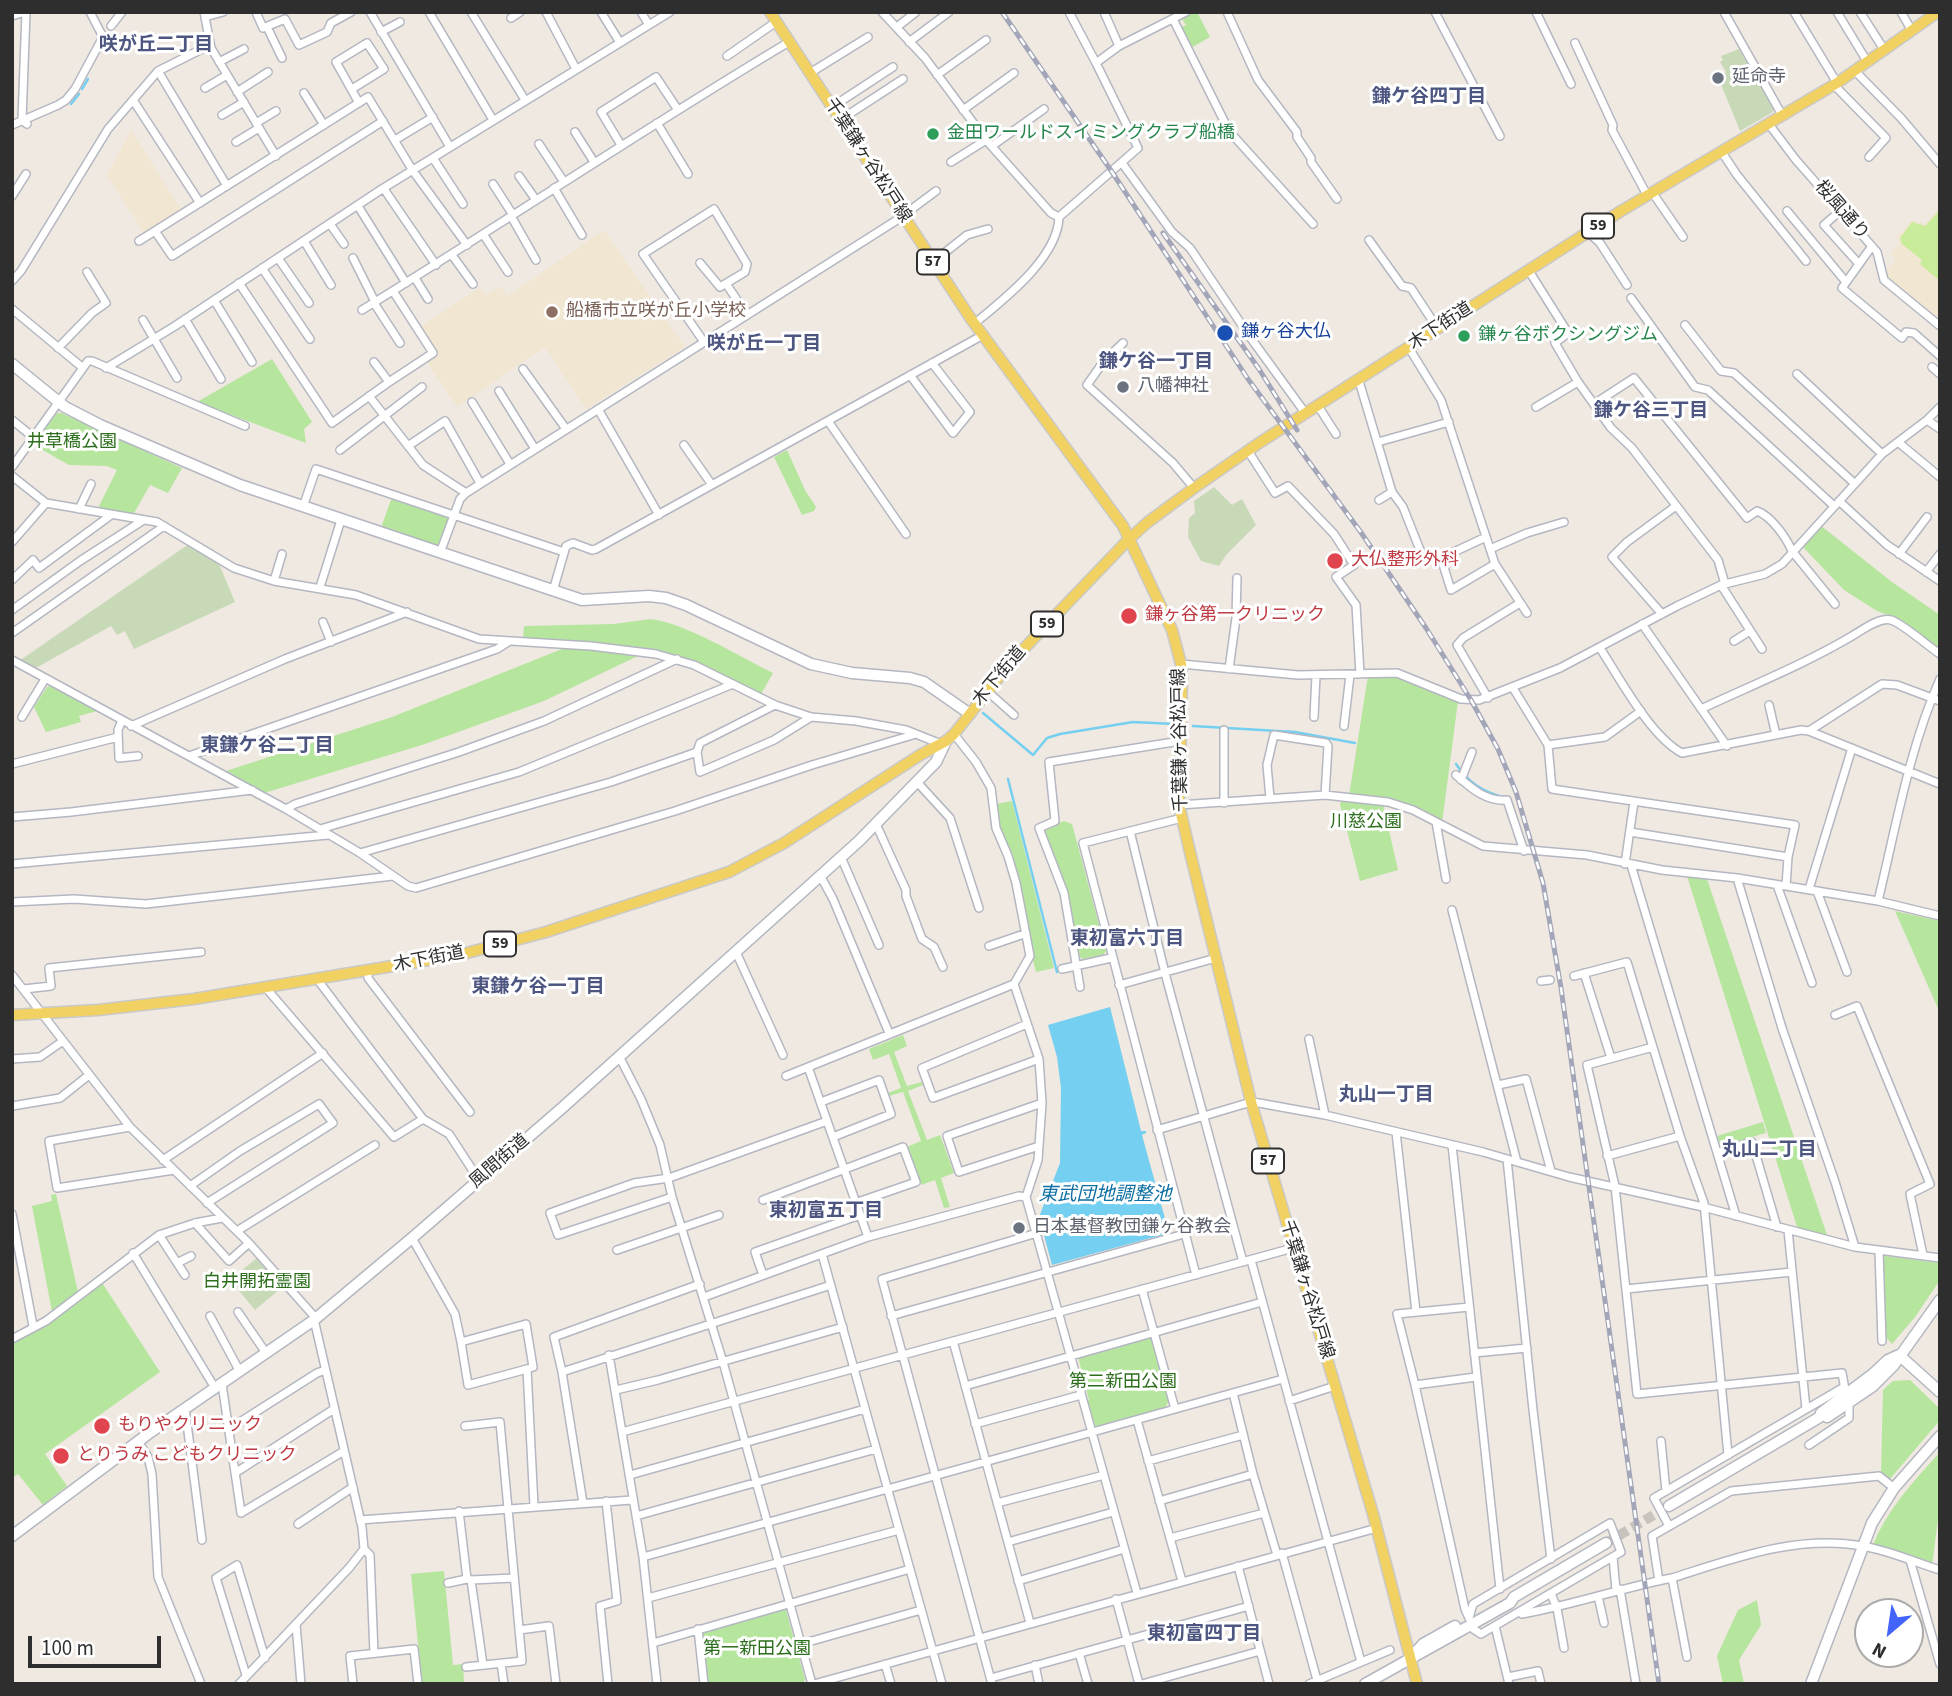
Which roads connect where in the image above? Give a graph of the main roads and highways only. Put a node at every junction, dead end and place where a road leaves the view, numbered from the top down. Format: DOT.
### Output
graph roads {
  1 [pos="1938,12"];
  2 [pos="773,17"];
  3 [pos="1129,539"];
  4 [pos="12,1015"];
  5 [pos="1417,1684"];
  1 -- 3 [label="main road, 木下街道 / 59"];
  2 -- 3 [label="main road, 千葉鎌ヶ谷松戸線 / 57"];
  3 -- 4 [label="main road, 木下街道 / 59"];
  3 -- 5 [label="main road, 千葉鎌ヶ谷松戸線 / 57"];
}
